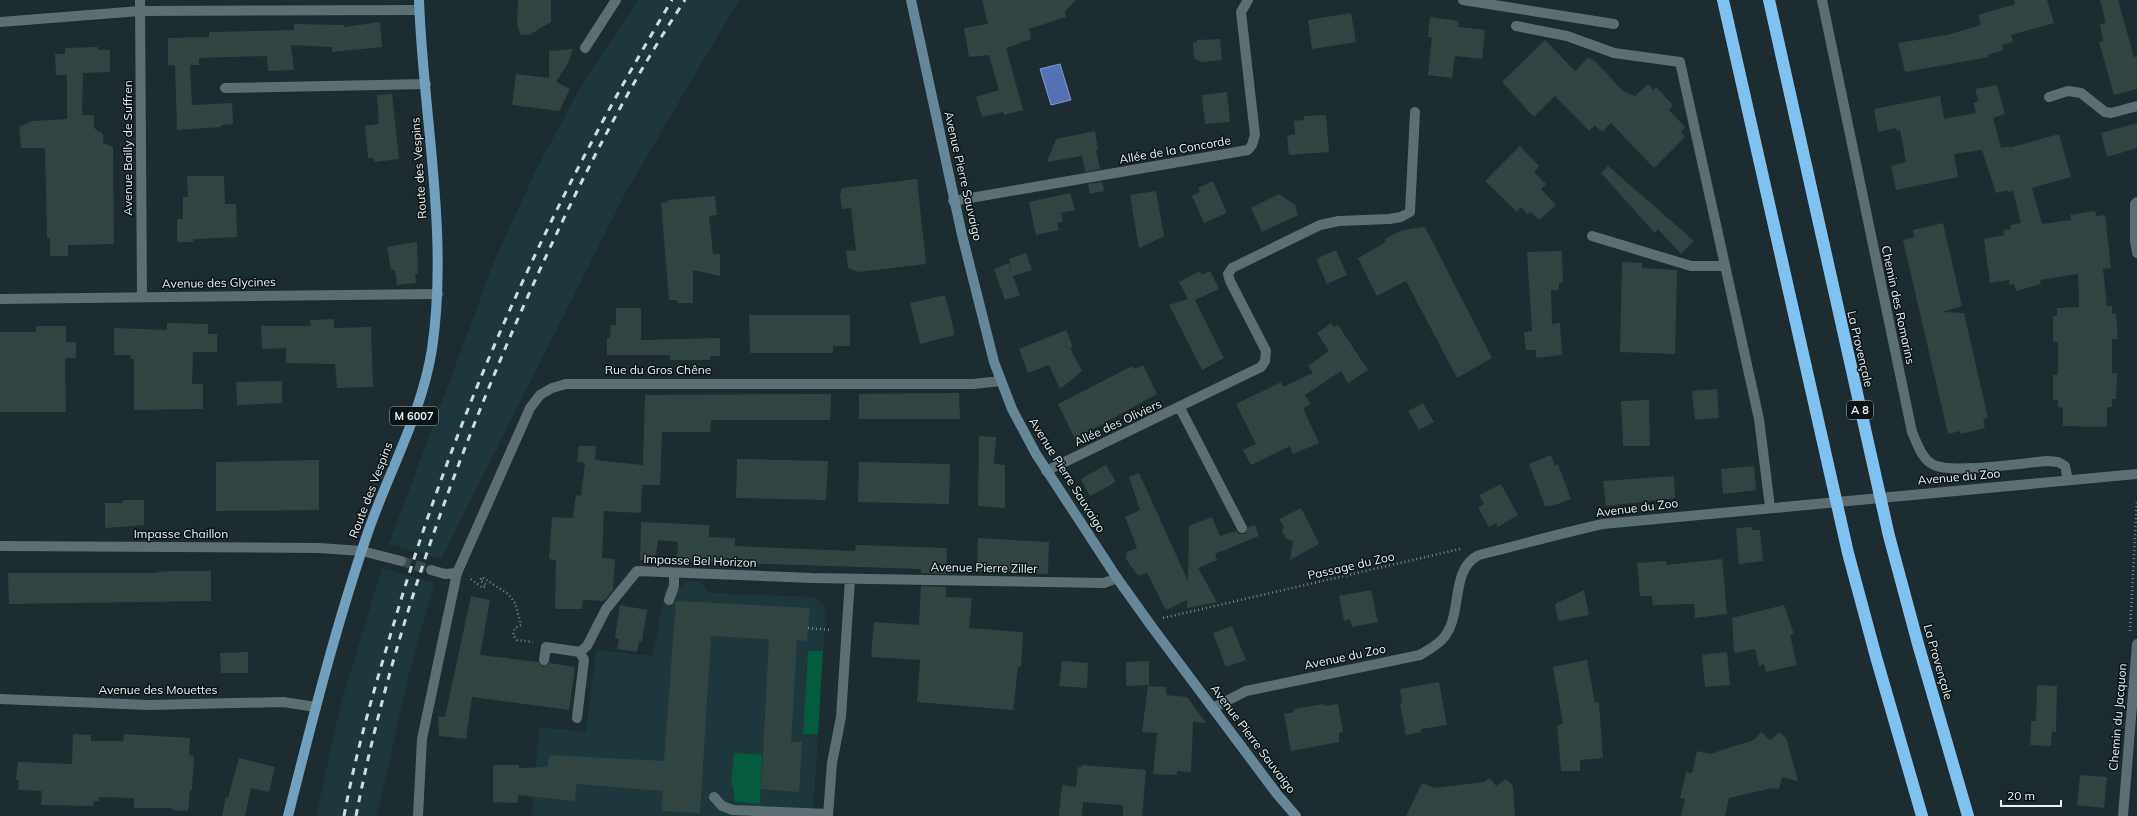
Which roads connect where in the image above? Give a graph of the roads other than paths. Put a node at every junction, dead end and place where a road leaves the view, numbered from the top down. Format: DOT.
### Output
graph roads {
  1 [pos="140,0"];
  2 [pos="616,0"];
  3 [pos="911,0"];
  4 [pos="1248,0"];
  5 [pos="1463,0"];
  6 [pos="1723,0"];
  7 [pos="1769,0"];
  8 [pos="1822,0"];
  9 [pos="419,5"];
  10 [pos="140,11"];
  11 [pos="0,22"];
  12 [pos="1614,24"];
  13 [pos="1516,26"];
  14 [pos="585,48"];
  15 [pos="426,84"];
  16 [pos="225,88"];
  17 [pos="2049,97"];
  18 [pos="2137,106"];
  19 [pos="1415,112"];
  20 [pos="953,201"];
  21 [pos="2137,202"];
  22 [pos="1592,236"];
  23 [pos="2137,253"];
  24 [pos="1725,266"];
  25 [pos="438,294"];
  26 [pos="142,297"];
  27 [pos="0,299"];
  28 [pos="1001,381"];
  29 [pos="1180,408"];
  30 [pos="1046,471"];
  31 [pos="2137,474"];
  32 [pos="2068,480"];
  33 [pos="1770,507"];
  34 [pos="1242,528"];
  35 [pos="0,546"];
  36 [pos="362,551"];
  37 [pos="401,561"];
  38 [pos="431,570"];
  39 [pos="457,573"];
  40 [pos="674,573"];
  41 [pos="1117,578"];
  42 [pos="836,579"];
  43 [pos="850,579"];
  44 [pos="669,600"];
  45 [pos="2137,644"];
  46 [pos="580,652"];
  47 [pos="544,660"];
  48 [pos="0,699"];
  49 [pos="316,707"];
  50 [pos="1213,708"];
  51 [pos="577,718"];
  52 [pos="714,797"];
  53 [pos="828,815"];
  54 [pos="288,816"];
  55 [pos="418,816"];
  56 [pos="1296,816"];
  57 [pos="1922,816"];
  58 [pos="1968,816"];
  59 [pos="2123,816"];
  1 -- 10 [label="street, Avenue Bailly de Suffren"];
  2 -- 14 [label="street"];
  3 -- 20 [label="main road, Avenue Pierre Sauvaigo"];
  4 -- 20 [label="street, Allée de la Concorde"];
  5 -- 12 [label="street"];
  6 -- 57 [label="highway"];
  7 -- 58 [label="highway, La Provençale / A 8"];
  8 -- 32 [label="street, Chemin des Romarins"];
  9 -- 10 [label="street"];
  9 -- 15 [label="main road, Route des Vespins / M 6007"];
  10 -- 11 [label="street"];
  10 -- 26 [label="street, Avenue Bailly de Suffren"];
  13 -- 24 [label="street"];
  15 -- 16 [label="street"];
  15 -- 25 [label="main road, Route des Vespins / M 6007"];
  17 -- 18 [label="street"];
  19 -- 29 [label="street, Allée des Oliviers"];
  20 -- 28 [label="main road, Avenue Pierre Sauvaigo"];
  21 -- 23 [label="street"];
  22 -- 24 [label="street"];
  24 -- 33 [label="street"];
  25 -- 26 [label="street, Avenue des Glycines"];
  25 -- 36 [label="main road, Route des Vespins / M 6007"];
  26 -- 27 [label="street, Avenue des Glycines"];
  28 -- 30 [label="main road, Avenue Pierre Sauvaigo"];
  28 -- 39 [label="street, Rue du Gros Chêne"];
  29 -- 30 [label="street, Allée des Oliviers"];
  29 -- 34 [label="street, Allée des Oliviers"];
  30 -- 41 [label="main road, Avenue Pierre Sauvaigo"];
  31 -- 32 [label="street, Avenue du Zoo"];
  32 -- 33 [label="street, Avenue du Zoo"];
  33 -- 50 [label="street, Avenue du Zoo"];
  35 -- 36 [label="street, Impasse Chaillon"];
  36 -- 37 [label="street, Impasse Chaillon"];
  36 -- 49 [label="main road, Route des Vespins / M 6007"];
  38 -- 39 [label="street"];
  39 -- 55 [label="street, Rue du Gros Chêne"];
  40 -- 42 [label="street, Impasse Bel Horizon"];
  40 -- 44 [label="street"];
  40 -- 46 [label="street, Impasse Bel Horizon"];
  41 -- 43 [label="street, Avenue Pierre Ziller"];
  41 -- 50 [label="main road, Avenue Pierre Sauvaigo"];
  42 -- 43 [label="street, Avenue Pierre Ziller"];
  43 -- 53 [label="street"];
  45 -- 59 [label="street, Chemin du Jacquon"];
  46 -- 47 [label="street"];
  46 -- 51 [label="street"];
  48 -- 49 [label="street, Avenue des Mouettes"];
  49 -- 54 [label="main road, Route des Vespins / M 6007"];
  50 -- 56 [label="main road, Avenue Pierre Sauvaigo"];
  52 -- 53 [label="street"];
}
